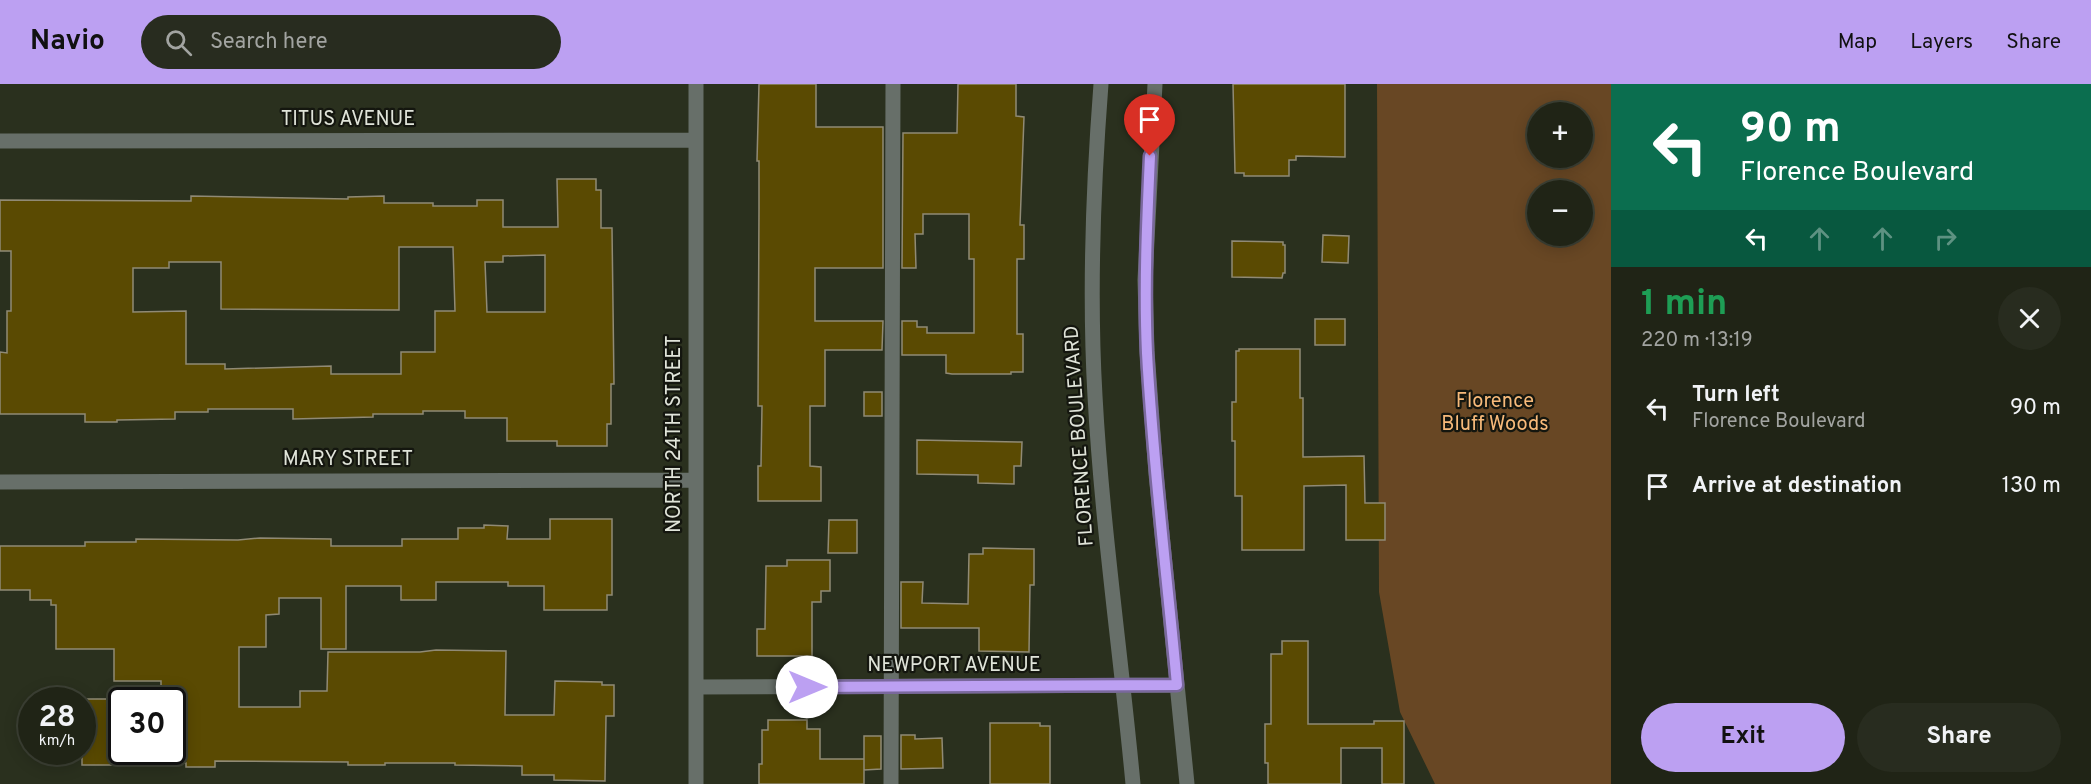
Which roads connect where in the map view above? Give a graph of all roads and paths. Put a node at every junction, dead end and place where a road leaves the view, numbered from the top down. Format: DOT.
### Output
graph roads {
  1 [pos="696,84"];
  2 [pos="892,84"];
  3 [pos="1101,84"];
  4 [pos="1155,84"];
  5 [pos="696,140"];
  6 [pos="0,141"];
  7 [pos="696,480"];
  8 [pos="0,482"];
  9 [pos="1177,685"];
  10 [pos="1124,686"];
  11 [pos="696,687"];
  12 [pos="891,687"];
  13 [pos="696,784"];
  14 [pos="891,784"];
  15 [pos="1133,784"];
  16 [pos="1187,784"];
  1 -- 5 [label="street, NORTH 24TH STREET"];
  2 -- 12 [label="street"];
  3 -- 10 [label="street, FLORENCE BOULEVARD"];
  4 -- 9 [label="street"];
  5 -- 6 [label="street, TITUS AVENUE"];
  5 -- 7 [label="street, NORTH 24TH STREET"];
  7 -- 8 [label="street, MARY STREET"];
  7 -- 11 [label="street, NORTH 24TH STREET"];
  9 -- 10 [label="street, NEWPORT AVENUE"];
  9 -- 16 [label="street"];
  10 -- 12 [label="street, NEWPORT AVENUE"];
  10 -- 15 [label="street, FLORENCE BOULEVARD"];
  11 -- 12 [label="street, NEWPORT AVENUE"];
  11 -- 13 [label="street, NORTH 24TH STREET"];
  12 -- 14 [label="street"];
}
